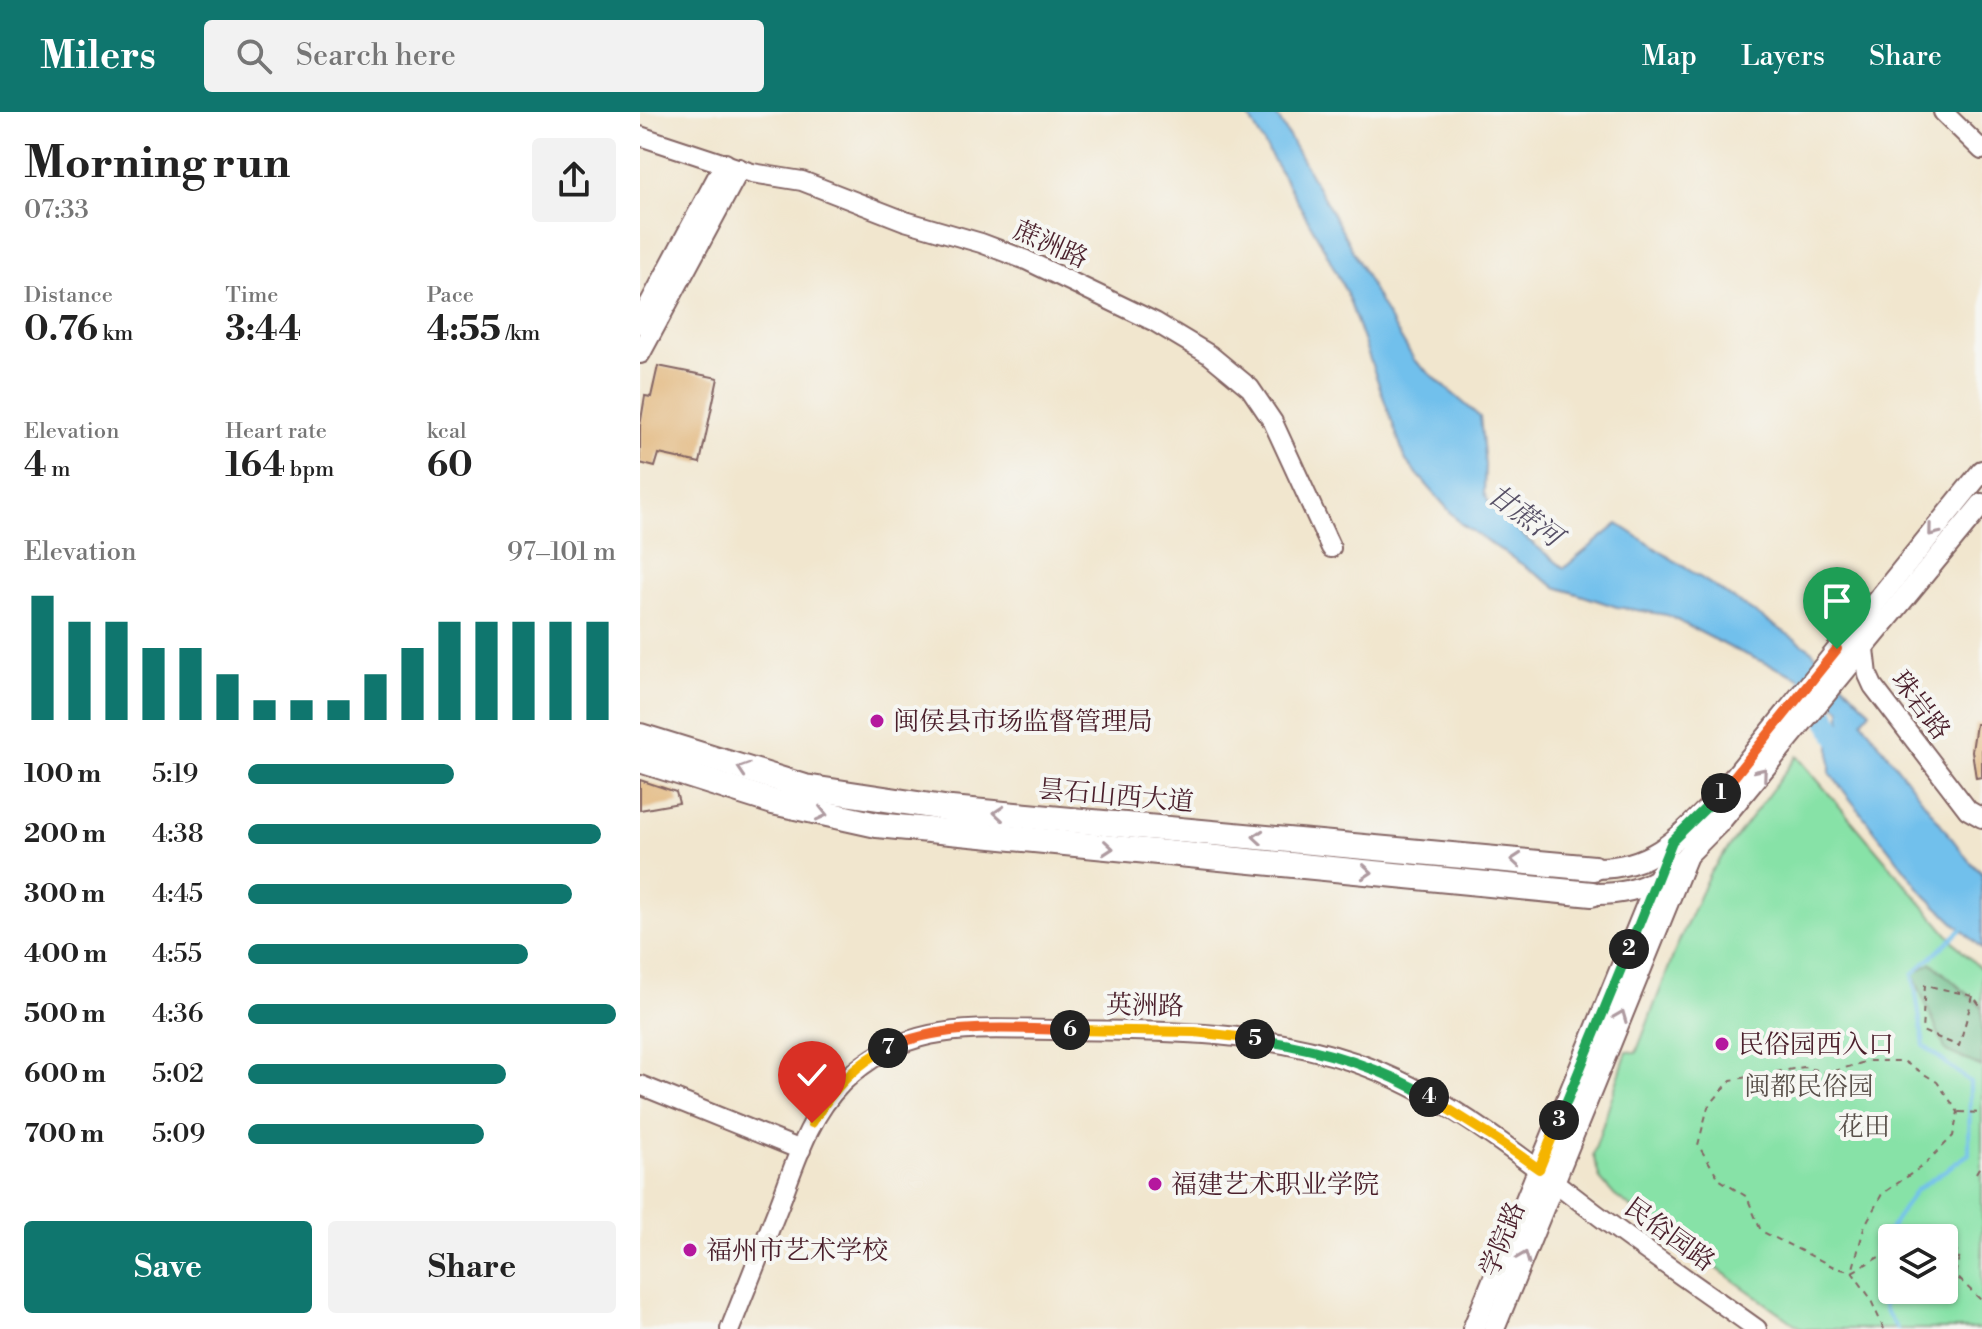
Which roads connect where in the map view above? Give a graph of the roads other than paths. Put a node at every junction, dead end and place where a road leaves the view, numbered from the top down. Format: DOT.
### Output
graph roads {
  1 [pos="1943,112"];
  2 [pos="640,136"];
  3 [pos="1982,150"];
  4 [pos="732,167"];
  5 [pos="640,323"];
  6 [pos="640,353"];
  7 [pos="1982,471"];
  8 [pos="1982,504"];
  9 [pos="1331,548"];
  10 [pos="1862,652"];
  11 [pos="1801,711"];
  12 [pos="640,736"];
  13 [pos="640,760"];
  14 [pos="1982,818"];
  15 [pos="1680,848"];
  16 [pos="1594,868"];
  17 [pos="1658,879"];
  18 [pos="1592,894"];
  19 [pos="640,1085"];
  20 [pos="801,1150"];
  21 [pos="1546,1175"];
  22 [pos="730,1329"];
  23 [pos="1473,1329"];
  24 [pos="1494,1329"];
  25 [pos="1757,1329"];
  1 -- 3 [label="street"];
  2 -- 4 [label="street, 蔗洲路"];
  4 -- 5 [label="main road"];
  4 -- 6 [label="main road"];
  4 -- 9 [label="street, 蔗洲路"];
  7 -- 11 [label="main road, one-way"];
  8 -- 10 [label="main road"];
  10 -- 11 [label="main road"];
  10 -- 14 [label="street, 珠岩路"];
  11 -- 15 [label="main road, 学院路"];
  15 -- 11 [label="main road, one-way"];
  16 -- 12 [label="main road, 昙石山西大道, one-way"];
  13 -- 18 [label="main road, 昙石山西大道, one-way"];
  15 -- 16 [label="main road"];
  15 -- 17 [label="main road"];
  21 -- 15 [label="main road, 学院路, one-way"];
  17 -- 18 [label="main road"];
  17 -- 21 [label="main road"];
  19 -- 20 [label="street"];
  20 -- 21 [label="street, 英洲路"];
  20 -- 22 [label="street, 英洲路"];
  21 -- 23 [label="main road"];
  24 -- 21 [label="main road, 学院路, one-way"];
  21 -- 25 [label="street, 民俗园路"];
}
